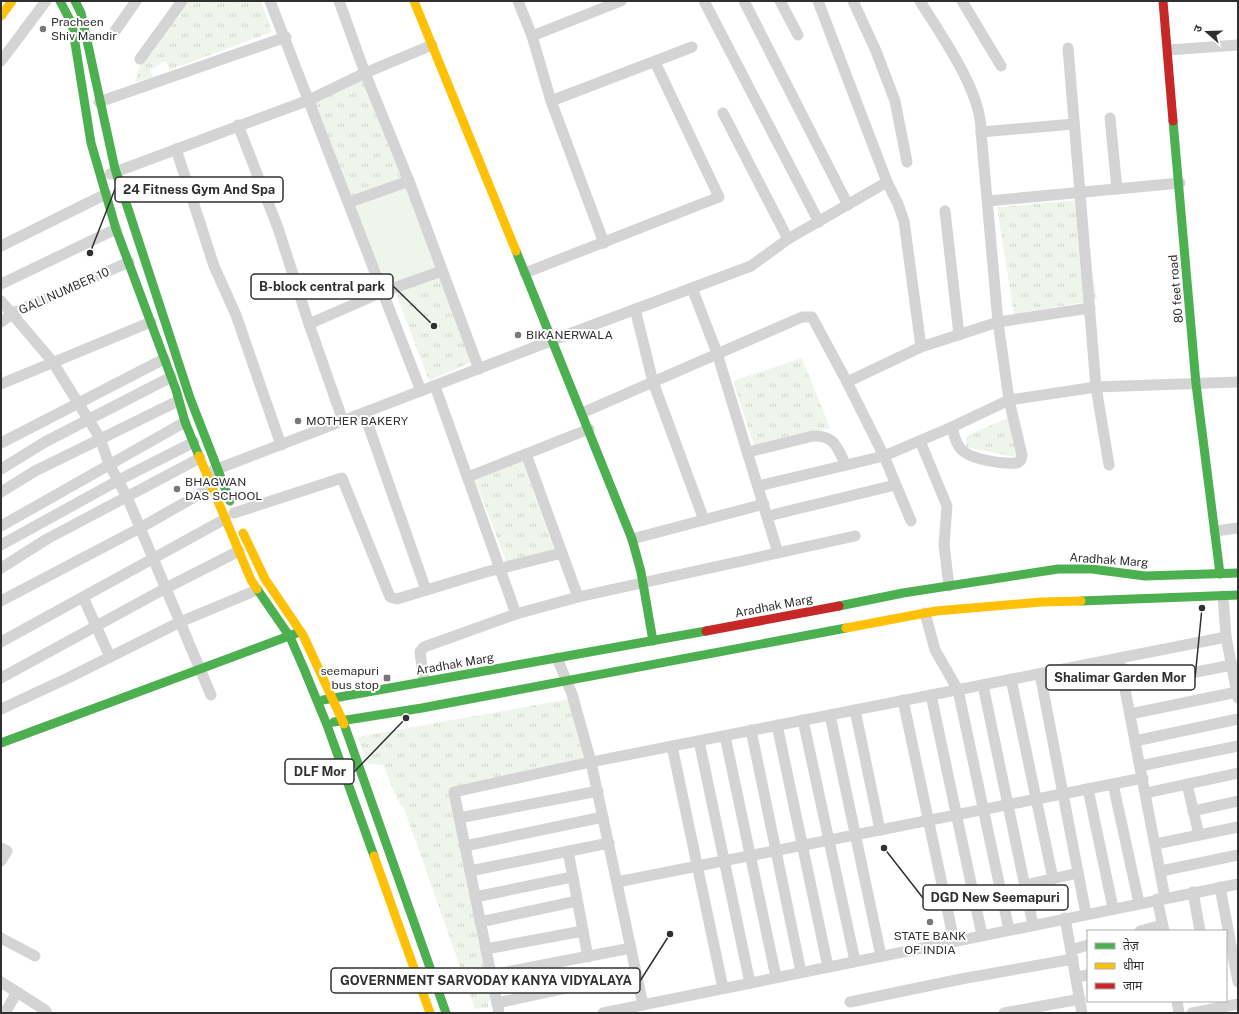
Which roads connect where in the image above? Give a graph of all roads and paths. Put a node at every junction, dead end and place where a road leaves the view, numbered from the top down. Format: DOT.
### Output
graph roads {
  1 [pos="12,1"];
  2 [pos="46,1"];
  3 [pos="60,1"];
  4 [pos="75,1"];
  5 [pos="136,1"];
  6 [pos="182,1"];
  7 [pos="270,1"];
  8 [pos="339,1"];
  9 [pos="414,1"];
  10 [pos="518,1"];
  11 [pos="621,1"];
  12 [pos="704,1"];
  13 [pos="744,1"];
  14 [pos="780,1"];
  15 [pos="818,1"];
  16 [pos="853,1"];
  17 [pos="920,1"];
  18 [pos="962,1"];
  19 [pos="1164,1"];
  20 [pos="1,16"];
  21 [pos="115,31"];
  22 [pos="798,35"];
  23 [pos="532,36"];
  24 [pos="286,37"];
  25 [pos="432,45"];
  26 [pos="1238,45"];
  27 [pos="692,47"];
  28 [pos="1068,48"];
  29 [pos="1168,50"];
  30 [pos="140,59"];
  31 [pos="1,61"];
  32 [pos="655,62"];
  33 [pos="1001,66"];
  34 [pos="365,73"];
  35 [pos="309,100"];
  36 [pos="551,101"];
  37 [pos="99,102"];
  38 [pos="723,113"];
  39 [pos="1110,118"];
  40 [pos="1074,124"];
  41 [pos="238,125"];
  42 [pos="981,132"];
  43 [pos="176,149"];
  44 [pos="906,162"];
  45 [pos="116,172"];
  46 [pos="102,177"];
  47 [pos="409,181"];
  48 [pos="886,182"];
  49 [pos="1180,183"];
  50 [pos="1117,189"];
  51 [pos="1081,192"];
  52 [pos="106,194"];
  53 [pos="988,201"];
  54 [pos="350,202"];
  55 [pos="848,205"];
  56 [pos="945,211"];
  57 [pos="819,222"];
  58 [pos="116,229"];
  59 [pos="788,239"];
  60 [pos="604,243"];
  61 [pos="1,246"];
  62 [pos="128,262"];
  63 [pos="442,271"];
  64 [pos="525,273"];
  65 [pos="1,284"];
  66 [pos="692,288"];
  67 [pos="382,292"];
  68 [pos="1,301"];
  69 [pos="1090,308"];
  70 [pos="635,309"];
  71 [pos="13,313"];
  72 [pos="1,322"];
  73 [pos="151,322"];
  74 [pos="998,322"];
  75 [pos="309,324"];
  76 [pos="959,335"];
  77 [pos="553,340"];
  78 [pos="921,347"];
  79 [pos="717,353"];
  80 [pos="164,359"];
  81 [pos="52,362"];
  82 [pos="479,369"];
  83 [pos="171,377"];
  84 [pos="653,382"];
  85 [pos="847,382"];
  86 [pos="1238,382"];
  87 [pos="1,384"];
  88 [pos="1196,384"];
  89 [pos="435,386"];
  90 [pos="1096,387"];
  91 [pos="421,391"];
  92 [pos="1009,400"];
  93 [pos="178,401"];
  94 [pos="78,403"];
  95 [pos="364,413"];
  96 [pos="582,413"];
  97 [pos="88,419"];
  98 [pos="343,421"];
  99 [pos="186,422"];
  100 [pos="952,427"];
  101 [pos="589,429"];
  102 [pos="100,438"];
  103 [pos="920,441"];
  104 [pos="194,442"];
  105 [pos="1,443"];
  106 [pos="282,445"];
  107 [pos="748,452"];
  108 [pos="526,454"];
  109 [pos="884,456"];
  110 [pos="200,458"];
  111 [pos="109,464"];
  112 [pos="846,465"];
  113 [pos="1109,465"];
  114 [pos="1,469"];
  115 [pos="217,469"];
  116 [pos="206,473"];
  117 [pos="468,477"];
  118 [pos="119,480"];
  119 [pos="895,485"];
  120 [pos="758,486"];
  121 [pos="212,487"];
  122 [pos="1,492"];
  123 [pos="127,497"];
  124 [pos="764,504"];
  125 [pos="768,516"];
  126 [pos="234,520"];
  127 [pos="704,520"];
  128 [pos="911,521"];
  129 [pos="1,526"];
  130 [pos="140,528"];
  131 [pos="1238,528"];
  132 [pos="1214,531"];
  133 [pos="855,536"];
  134 [pos="632,539"];
  135 [pos="1,545"];
  136 [pos="239,551"];
  137 [pos="562,553"];
  138 [pos="778,553"];
  139 [pos="153,558"];
  140 [pos="1,568"];
  141 [pos="501,568"];
  142 [pos="1238,573"];
  143 [pos="1220,574"];
  144 [pos="643,582"];
  145 [pos="166,588"];
  146 [pos="257,590"];
  147 [pos="426,590"];
  148 [pos="1238,595"];
  149 [pos="83,596"];
  150 [pos="944,596"];
  151 [pos="1223,596"];
  152 [pos="578,597"];
  153 [pos="1,601"];
  154 [pos="925,613"];
  155 [pos="516,614"];
  156 [pos="180,622"];
  157 [pos="97,625"];
  158 [pos="300,631"];
  159 [pos="290,637"];
  160 [pos="1226,637"];
  161 [pos="653,641"];
  162 [pos="1,642"];
  163 [pos="110,657"];
  164 [pos="557,658"];
  165 [pos="1119,658"];
  166 [pos="1232,666"];
  167 [pos="200,670"];
  168 [pos="1040,674"];
  169 [pos="1,678"];
  170 [pos="1011,679"];
  171 [pos="567,680"];
  172 [pos="424,682"];
  173 [pos="984,685"];
  174 [pos="1125,686"];
  175 [pos="958,690"];
  176 [pos="211,695"];
  177 [pos="931,695"];
  178 [pos="1237,695"];
  179 [pos="333,698"];
  180 [pos="903,700"];
  181 [pos="317,701"];
  182 [pos="1,709"];
  183 [pos="855,710"];
  184 [pos="1130,714"];
  185 [pos="830,715"];
  186 [pos="1238,719"];
  187 [pos="343,720"];
  188 [pos="803,720"];
  189 [pos="327,724"];
  190 [pos="777,725"];
  191 [pos="751,730"];
  192 [pos="725,736"];
  193 [pos="1135,740"];
  194 [pos="699,741"];
  195 [pos="1,743"];
  196 [pos="672,746"];
  197 [pos="1238,746"];
  198 [pos="591,762"];
  199 [pos="1140,766"];
  200 [pos="1238,774"];
  201 [pos="1143,778"];
  202 [pos="1113,784"];
  203 [pos="1187,784"];
  204 [pos="1088,789"];
  205 [pos="598,791"];
  206 [pos="1146,793"];
  207 [pos="1063,794"];
  208 [pos="1036,799"];
  209 [pos="1238,801"];
  210 [pos="1008,805"];
  211 [pos="983,810"];
  212 [pos="1193,811"];
  213 [pos="956,815"];
  214 [pos="603,817"];
  215 [pos="459,818"];
  216 [pos="928,820"];
  217 [pos="1238,826"];
  218 [pos="880,830"];
  219 [pos="855,835"];
  220 [pos="1199,835"];
  221 [pos="829,840"];
  222 [pos="609,843"];
  223 [pos="1156,844"];
  224 [pos="802,845"];
  225 [pos="465,846"];
  226 [pos="1,848"];
  227 [pos="776,850"];
  228 [pos="568,851"];
  229 [pos="1238,855"];
  230 [pos="750,856"];
  231 [pos="1,861"];
  232 [pos="724,861"];
  233 [pos="697,866"];
  234 [pos="470,870"];
  235 [pos="1161,871"];
  236 [pos="1078,874"];
  237 [pos="572,877"];
  238 [pos="1053,879"];
  239 [pos="617,882"];
  240 [pos="1238,884"];
  241 [pos="1024,885"];
  242 [pos="1220,887"];
  243 [pos="1193,892"];
  244 [pos="475,897"];
  245 [pos="1161,899"];
  246 [pos="577,901"];
  247 [pos="1139,903"];
  248 [pos="1113,908"];
  249 [pos="1086,914"];
  250 [pos="1065,918"];
  251 [pos="480,922"];
  252 [pos="1033,925"];
  253 [pos="1163,928"];
  254 [pos="1009,930"];
  255 [pos="1148,930"];
  256 [pos="1200,930"];
  257 [pos="583,931"];
  258 [pos="982,935"];
  259 [pos="2,941"];
  260 [pos="954,941"];
  261 [pos="1087,946"];
  262 [pos="631,948"];
  263 [pos="486,949"];
  264 [pos="1072,954"];
  265 [pos="36,956"];
  266 [pos="881,956"];
  267 [pos="588,957"];
  268 [pos="855,961"];
  269 [pos="828,967"];
  270 [pos="801,972"];
  271 [pos="636,974"];
  272 [pos="491,975"];
  273 [pos="1087,975"];
  274 [pos="1076,977"];
  275 [pos="776,978"];
  276 [pos="1,982"];
  277 [pos="1238,982"];
  278 [pos="750,983"];
  279 [pos="724,988"];
  280 [pos="17,992"];
  281 [pos="1082,1000"];
  282 [pos="850,1002"];
  283 [pos="1177,1002"];
  284 [pos="1238,1004"];
  285 [pos="643,1005"];
  286 [pos="1213,1005"];
  287 [pos="498,1008"];
  288 [pos="5,1013"];
  289 [pos="48,1013"];
  290 [pos="430,1013"];
  291 [pos="446,1013"];
  292 [pos="602,1013"];
  293 [pos="1004,1013"];
  294 [pos="1082,1013"];
  295 [pos="1179,1013"];
  296 [pos="1192,1013"];
  1 -- 20 [label="main road"];
  2 -- 31 [label="street"];
  3 -- 46 [label="main road"];
  4 -- 37 [label="main road"];
  5 -- 21 [label="street"];
  6 -- 30 [label="street"];
  7 -- 24 [label="street"];
  8 -- 34 [label="street"];
  9 -- 25 [label="main road"];
  10 -- 23 [label="street"];
  11 -- 23 [label="street"];
  12 -- 57 [label="street"];
  13 -- 55 [label="street"];
  14 -- 22 [label="street"];
  15 -- 48 [label="street"];
  16 -- 44 [label="street"];
  17 -- 42 [label="street"];
  18 -- 33 [label="street"];
  19 -- 29 [label="main road, 80 feet road"];
  23 -- 36 [label="street"];
  24 -- 35 [label="street"];
  24 -- 37 [label="street"];
  25 -- 34 [label="street"];
  25 -- 64 [label="main road"];
  26 -- 29 [label="street"];
  27 -- 32 [label="street"];
  28 -- 40 [label="street"];
  29 -- 49 [label="main road, 80 feet road"];
  32 -- 36 [label="street"];
  32 -- 60 [label="street"];
  34 -- 35 [label="street"];
  34 -- 47 [label="street"];
  35 -- 41 [label="street"];
  35 -- 54 [label="street"];
  36 -- 60 [label="street"];
  37 -- 45 [label="main road"];
  38 -- 59 [label="street"];
  39 -- 50 [label="street"];
  40 -- 42 [label="street"];
  40 -- 51 [label="street"];
  41 -- 43 [label="street"];
  41 -- 75 [label="street"];
  42 -- 53 [label="street"];
  43 -- 45 [label="street"];
  43 -- 106 [label="street"];
  45 -- 46 [label="street"];
  45 -- 115 [label="main road"];
  46 -- 52 [label="main road"];
  47 -- 54 [label="street"];
  47 -- 63 [label="street"];
  48 -- 55 [label="street"];
  48 -- 78 [label="street"];
  49 -- 50 [label="street"];
  49 -- 88 [label="main road, 80 feet road"];
  50 -- 51 [label="street"];
  51 -- 53 [label="street"];
  51 -- 69 [label="street"];
  52 -- 58 [label="main road"];
  52 -- 61 [label="street"];
  53 -- 74 [label="street"];
  54 -- 67 [label="street"];
  55 -- 57 [label="street"];
  56 -- 76 [label="street"];
  57 -- 59 [label="street"];
  58 -- 62 [label="main road"];
  58 -- 65 [label="street"];
  59 -- 66 [label="street"];
  60 -- 64 [label="street"];
  62 -- 71 [label="street, GALI NUMBER 10"];
  62 -- 73 [label="main road"];
  63 -- 67 [label="street"];
  63 -- 82 [label="street"];
  64 -- 77 [label="main road"];
  66 -- 70 [label="street"];
  66 -- 79 [label="street"];
  67 -- 75 [label="street"];
  67 -- 91 [label="street"];
  68 -- 71 [label="street"];
  69 -- 74 [label="street"];
  69 -- 90 [label="street"];
  70 -- 77 [label="street"];
  70 -- 84 [label="street"];
  71 -- 72 [label="street, GALI NUMBER 10"];
  71 -- 81 [label="street"];
  73 -- 80 [label="main road"];
  73 -- 81 [label="street"];
  74 -- 76 [label="street"];
  74 -- 92 [label="street"];
  75 -- 98 [label="street"];
  76 -- 78 [label="street"];
  77 -- 82 [label="street"];
  77 -- 96 [label="main road"];
  78 -- 85 [label="street"];
  79 -- 84 [label="street"];
  79 -- 85 [label="street"];
  79 -- 107 [label="street"];
  80 -- 83 [label="main road"];
  80 -- 94 [label="street"];
  81 -- 87 [label="street"];
  81 -- 94 [label="street"];
  82 -- 89 [label="street"];
  83 -- 93 [label="main road"];
  83 -- 97 [label="street"];
  84 -- 96 [label="street"];
  84 -- 127 [label="street"];
  85 -- 109 [label="street"];
  86 -- 88 [label="street"];
  88 -- 90 [label="street"];
  88 -- 132 [label="main road, 80 feet road"];
  89 -- 91 [label="street"];
  89 -- 117 [label="street"];
  90 -- 92 [label="street"];
  90 -- 113 [label="street"];
  91 -- 95 [label="street"];
  92 -- 100 [label="street"];
  92 -- 100 [label="street"];
  93 -- 99 [label="main road"];
  93 -- 102 [label="street"];
  94 -- 97 [label="street"];
  94 -- 105 [label="street"];
  95 -- 98 [label="street"];
  95 -- 147 [label="street"];
  96 -- 101 [label="main road"];
  97 -- 102 [label="street"];
  97 -- 114 [label="street"];
  98 -- 106 [label="street"];
  99 -- 104 [label="main road"];
  99 -- 111 [label="street"];
  100 -- 103 [label="street"];
  101 -- 108 [label="street"];
  101 -- 134 [label="main road"];
  102 -- 111 [label="street"];
  102 -- 122 [label="street"];
  103 -- 109 [label="street"];
  103 -- 150 [label="street"];
  104 -- 110 [label="main road"];
  104 -- 118 [label="street"];
  106 -- 115 [label="street"];
  107 -- 112 [label="street"];
  107 -- 120 [label="street"];
  108 -- 117 [label="street"];
  108 -- 137 [label="street"];
  109 -- 112 [label="street"];
  109 -- 119 [label="street"];
  110 -- 116 [label="main road"];
  110 -- 123 [label="street"];
  111 -- 118 [label="street"];
  111 -- 129 [label="street"];
  112 -- 120 [label="street"];
  115 -- 116 [label="street"];
  115 -- 126 [label="main road"];
  116 -- 121 [label="main road"];
  117 -- 141 [label="street"];
  118 -- 123 [label="street"];
  118 -- 135 [label="street"];
  119 -- 125 [label="street"];
  119 -- 128 [label="street"];
  120 -- 124 [label="street"];
  121 -- 126 [label="main road"];
  121 -- 130 [label="street"];
  123 -- 130 [label="street"];
  123 -- 140 [label="street"];
  124 -- 125 [label="street"];
  124 -- 127 [label="street"];
  125 -- 138 [label="street"];
  126 -- 136 [label="main road"];
  126 -- 139 [label="street"];
  126 -- 147 [label="street"];
  126 -- 158 [label="main road"];
  127 -- 134 [label="street"];
  130 -- 139 [label="street"];
  130 -- 153 [label="street"];
  131 -- 132 [label="street"];
  132 -- 143 [label="main road, 80 feet road"];
  133 -- 138 [label="street"];
  134 -- 144 [label="main road"];
  136 -- 145 [label="street"];
  136 -- 146 [label="main road"];
  137 -- 141 [label="street"];
  137 -- 152 [label="street"];
  138 -- 144 [label="street"];
  139 -- 145 [label="street"];
  139 -- 149 [label="street"];
  141 -- 147 [label="street"];
  141 -- 155 [label="street"];
  142 -- 143 [label="main road, Aradhak Marg"];
  143 -- 150 [label="main road, Aradhak Marg"];
  144 -- 152 [label="street"];
  144 -- 161 [label="main road"];
  145 -- 156 [label="street"];
  145 -- 157 [label="street"];
  146 -- 156 [label="street"];
  146 -- 159 [label="main road"];
  148 -- 151 [label="main road, Aradhak Marg"];
  149 -- 157 [label="street"];
  149 -- 162 [label="street"];
  150 -- 151 [label="main road, Aradhak Marg"];
  150 -- 154 [label="main road, Aradhak Marg"];
  150 -- 161 [label="main road, Aradhak Marg"];
  151 -- 160 [label="street"];
  152 -- 155 [label="street"];
  154 -- 171 [label="main road, Aradhak Marg"];
  154 -- 175 [label="street"];
  155 -- 172 [label="street"];
  156 -- 163 [label="street"];
  156 -- 167 [label="street"];
  157 -- 163 [label="street"];
  157 -- 169 [label="street"];
  158 -- 159 [label="main road"];
  158 -- 179 [label="main road"];
  159 -- 167 [label="main road"];
  159 -- 181 [label="main road"];
  160 -- 165 [label="street"];
  160 -- 166 [label="street"];
  161 -- 164 [label="main road, Aradhak Marg"];
  163 -- 182 [label="street"];
  164 -- 171 [label="street"];
  164 -- 172 [label="main road, Aradhak Marg"];
  165 -- 168 [label="street"];
  165 -- 174 [label="street"];
  166 -- 174 [label="street"];
  166 -- 178 [label="street"];
  167 -- 176 [label="street"];
  167 -- 195 [label="main road"];
  168 -- 170 [label="street"];
  168 -- 207 [label="street"];
  170 -- 173 [label="street"];
  170 -- 208 [label="street"];
  171 -- 187 [label="main road, Aradhak Marg"];
  171 -- 198 [label="street"];
  172 -- 179 [label="main road, Aradhak Marg"];
  173 -- 175 [label="street"];
  173 -- 210 [label="street"];
  174 -- 184 [label="street"];
  175 -- 177 [label="street"];
  175 -- 211 [label="street"];
  177 -- 180 [label="street"];
  177 -- 213 [label="street"];
  178 -- 184 [label="street"];
  179 -- 181 [label="main road, Aradhak Marg"];
  179 -- 187 [label="main road"];
  180 -- 183 [label="street"];
  180 -- 216 [label="street"];
  181 -- 189 [label="main road"];
  183 -- 185 [label="street"];
  183 -- 218 [label="street"];
  184 -- 193 [label="street"];
  185 -- 188 [label="street"];
  185 -- 219 [label="street"];
  186 -- 193 [label="street"];
  187 -- 189 [label="main road, Aradhak Marg"];
  187 -- 291 [label="main road"];
  188 -- 190 [label="street"];
  188 -- 221 [label="street"];
  189 -- 290 [label="main road"];
  190 -- 191 [label="street"];
  190 -- 224 [label="street"];
  191 -- 192 [label="street"];
  191 -- 227 [label="street"];
  192 -- 194 [label="street"];
  192 -- 230 [label="street"];
  193 -- 199 [label="street"];
  194 -- 196 [label="street"];
  194 -- 232 [label="street"];
  196 -- 198 [label="street"];
  196 -- 233 [label="street"];
  197 -- 199 [label="street"];
  198 -- 205 [label="street"];
  198 -- 215 [label="street"];
  199 -- 201 [label="street"];
  200 -- 203 [label="street"];
  201 -- 202 [label="street"];
  201 -- 206 [label="street"];
  202 -- 204 [label="street"];
  202 -- 247 [label="street"];
  203 -- 206 [label="street"];
  203 -- 212 [label="street"];
  204 -- 207 [label="street"];
  204 -- 248 [label="street"];
  205 -- 214 [label="street"];
  205 -- 215 [label="street"];
  206 -- 223 [label="street"];
  207 -- 208 [label="street"];
  207 -- 236 [label="street"];
  208 -- 210 [label="street"];
  208 -- 238 [label="street"];
  209 -- 212 [label="street"];
  210 -- 211 [label="street"];
  210 -- 241 [label="street"];
  211 -- 213 [label="street"];
  211 -- 254 [label="street"];
  212 -- 220 [label="street"];
  213 -- 216 [label="street"];
  213 -- 258 [label="street"];
  214 -- 222 [label="street"];
  214 -- 225 [label="street"];
  215 -- 225 [label="street"];
  216 -- 218 [label="street"];
  216 -- 260 [label="street"];
  217 -- 220 [label="street"];
  218 -- 219 [label="street"];
  219 -- 221 [label="street"];
  219 -- 266 [label="street"];
  220 -- 223 [label="street"];
  221 -- 224 [label="street"];
  221 -- 268 [label="street"];
  222 -- 228 [label="street"];
  222 -- 239 [label="street"];
  223 -- 235 [label="street"];
  224 -- 227 [label="street"];
  224 -- 269 [label="street"];
  225 -- 234 [label="street"];
  226 -- 231 [label="street"];
  227 -- 230 [label="street"];
  227 -- 270 [label="street"];
  228 -- 234 [label="street"];
  228 -- 237 [label="street"];
  229 -- 235 [label="street"];
  230 -- 232 [label="street"];
  230 -- 275 [label="street"];
  232 -- 233 [label="street"];
  232 -- 278 [label="street"];
  233 -- 239 [label="street"];
  233 -- 279 [label="street"];
  234 -- 244 [label="street"];
  235 -- 245 [label="street"];
  236 -- 238 [label="street"];
  236 -- 249 [label="street"];
  237 -- 244 [label="street"];
  237 -- 246 [label="street"];
  238 -- 241 [label="street"];
  239 -- 262 [label="street"];
  240 -- 242 [label="street"];
  241 -- 252 [label="street"];
  242 -- 243 [label="street"];
  242 -- 277 [label="street"];
  243 -- 245 [label="street"];
  243 -- 256 [label="street"];
  244 -- 251 [label="street"];
  245 -- 247 [label="street"];
  245 -- 253 [label="street"];
  246 -- 251 [label="street"];
  246 -- 257 [label="street"];
  247 -- 248 [label="street"];
  248 -- 249 [label="street"];
  249 -- 250 [label="street"];
  250 -- 252 [label="street"];
  250 -- 264 [label="street"];
  251 -- 263 [label="street"];
  252 -- 254 [label="street"];
  253 -- 255 [label="street"];
  254 -- 258 [label="street"];
  257 -- 263 [label="street"];
  257 -- 267 [label="street"];
  258 -- 260 [label="street"];
  259 -- 265 [label="street"];
  260 -- 266 [label="street"];
  261 -- 264 [label="street"];
  262 -- 267 [label="street"];
  262 -- 271 [label="street"];
  263 -- 272 [label="street"];
  264 -- 274 [label="street"];
  264 -- 282 [label="street"];
  266 -- 268 [label="street"];
  267 -- 272 [label="street"];
  268 -- 269 [label="street"];
  269 -- 270 [label="street"];
  270 -- 275 [label="street"];
  271 -- 285 [label="street"];
  271 -- 287 [label="street"];
  272 -- 287 [label="street"];
  273 -- 274 [label="street"];
  274 -- 281 [label="street"];
  275 -- 278 [label="street"];
  276 -- 280 [label="street"];
  278 -- 279 [label="street"];
  279 -- 285 [label="street"];
  280 -- 288 [label="street"];
  280 -- 289 [label="street"];
  281 -- 293 [label="street"];
  281 -- 294 [label="street"];
  283 -- 295 [label="street"];
  284 -- 286 [label="street"];
  285 -- 292 [label="street"];
  286 -- 296 [label="street"];
}
